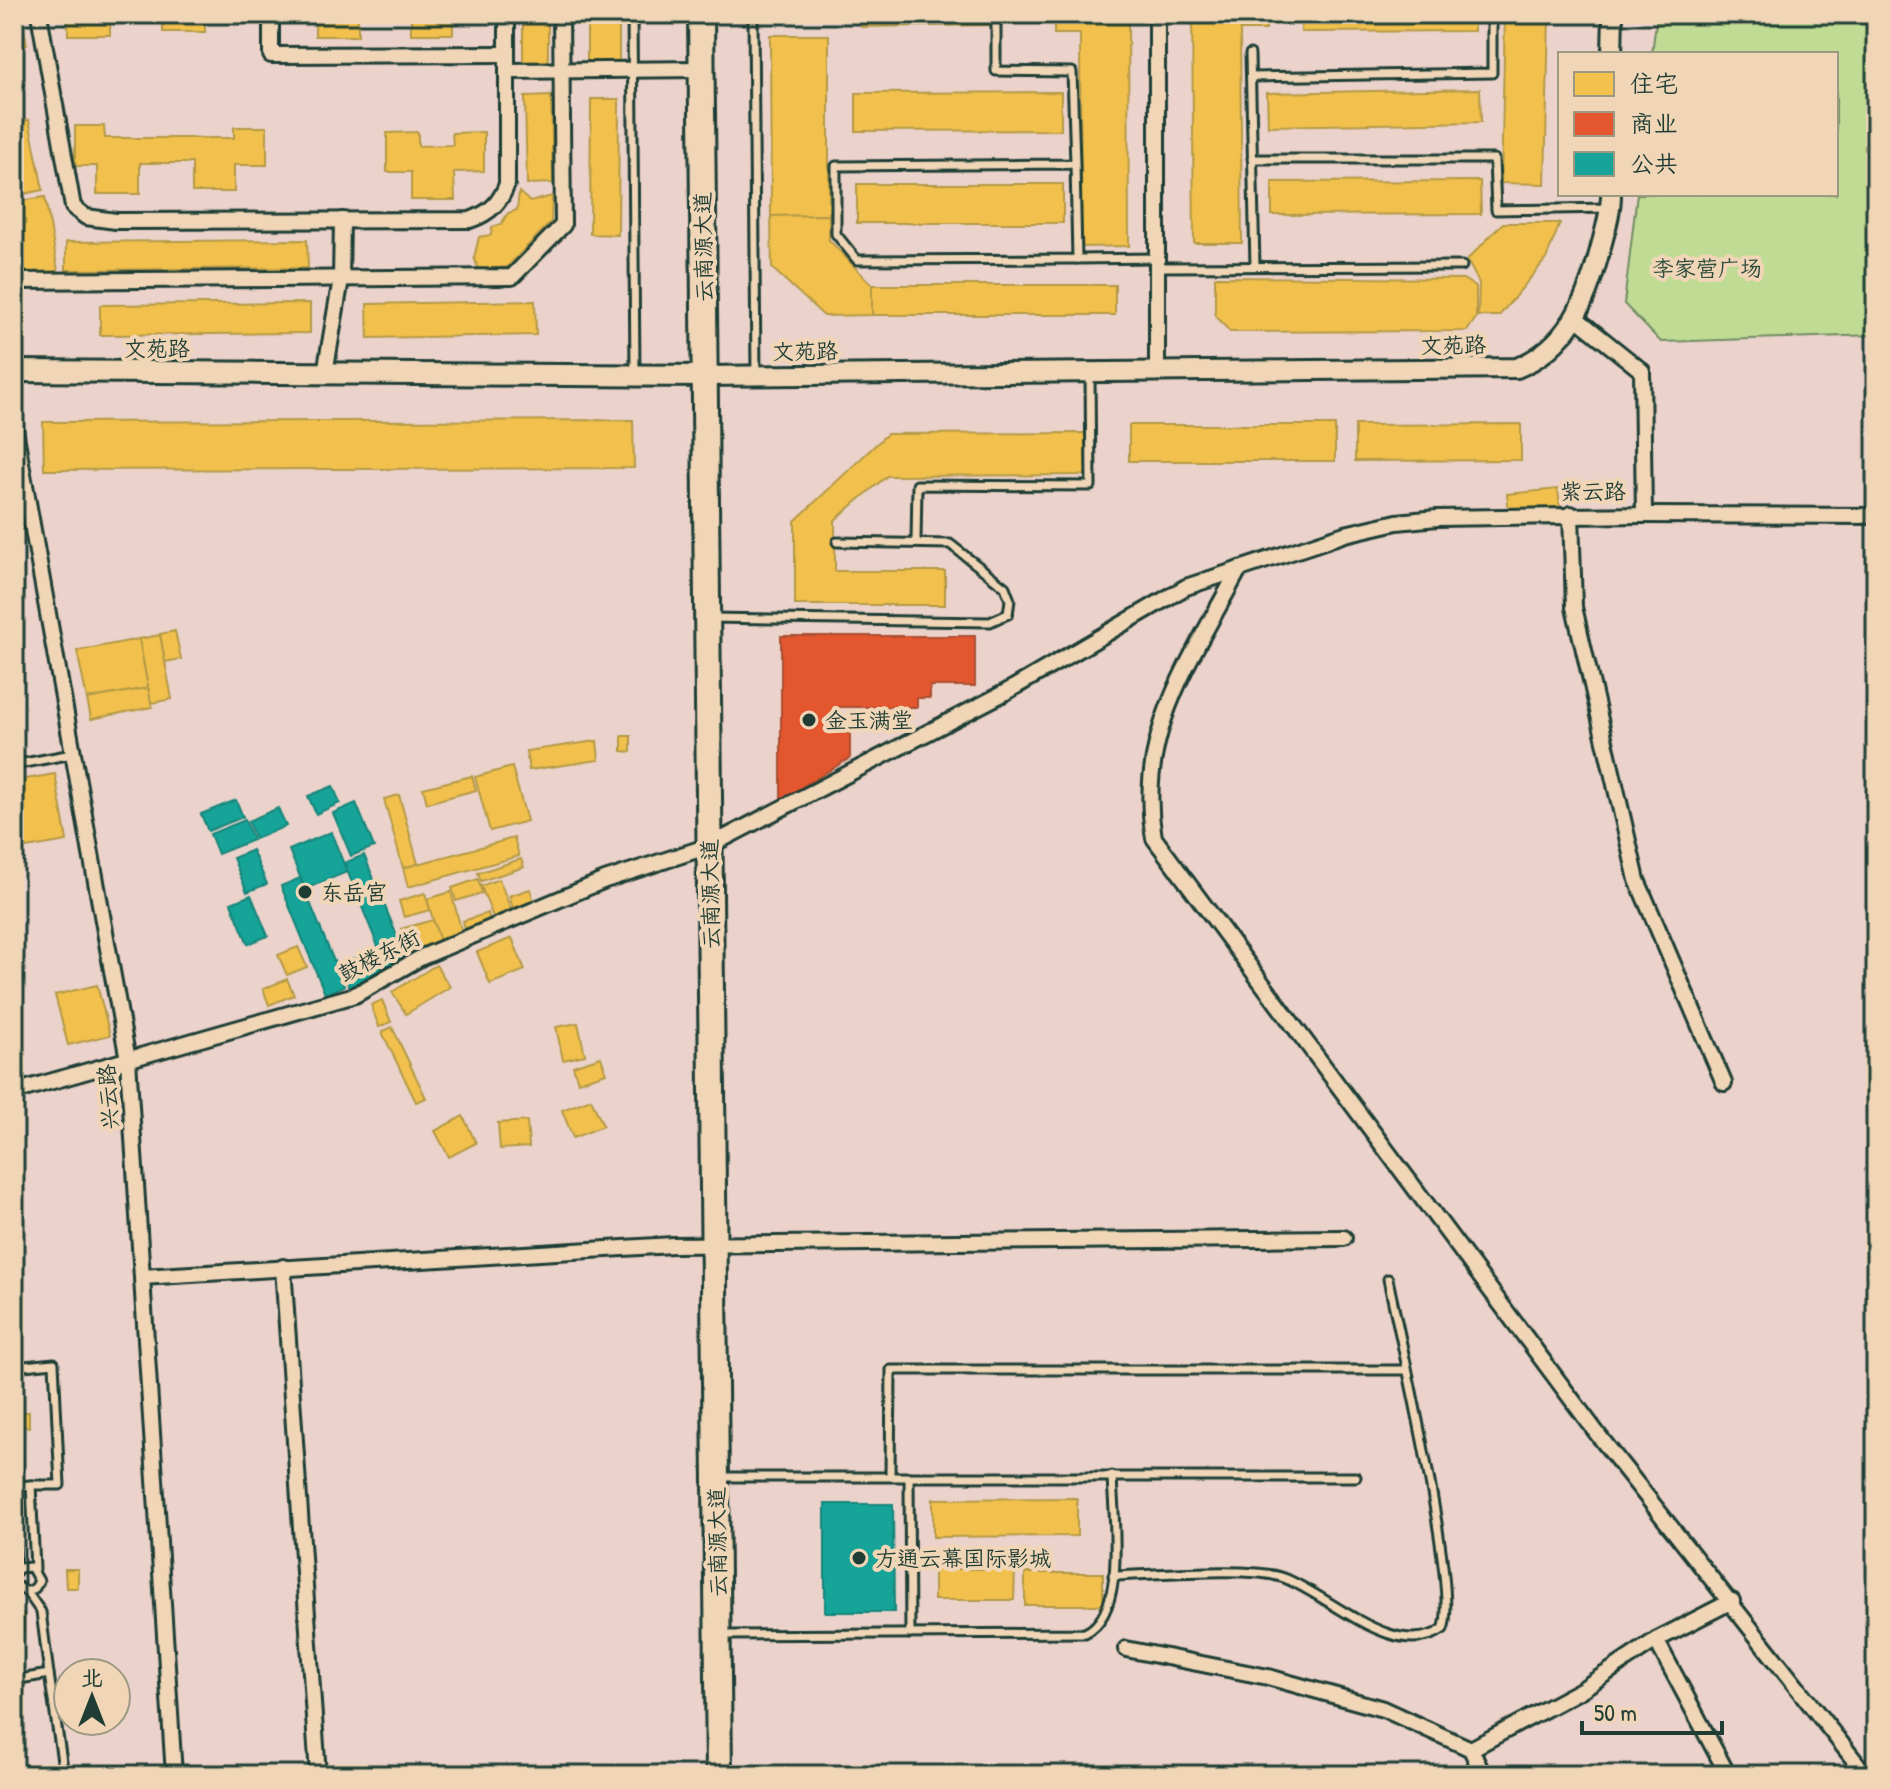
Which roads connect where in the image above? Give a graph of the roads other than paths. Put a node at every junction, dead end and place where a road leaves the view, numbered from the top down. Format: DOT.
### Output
graph roads {
  1 [pos="39,14"];
  2 [pos="271,14"];
  3 [pos="507,14"];
  4 [pos="561,14"];
  5 [pos="632,14"];
  6 [pos="996,14"];
  7 [pos="1157,14"];
  8 [pos="1492,14"];
  9 [pos="1613,14"];
  10 [pos="701,15"];
  11 [pos="753,15"];
  12 [pos="1612,52"];
  13 [pos="507,54"];
  14 [pos="1250,54"];
  15 [pos="702,69"];
  16 [pos="632,70"];
  17 [pos="507,71"];
  18 [pos="562,71"];
  19 [pos="1251,77"];
  20 [pos="1252,159"];
  21 [pos="1075,164"];
  22 [pos="1611,201"];
  23 [pos="342,220"];
  24 [pos="1077,259"];
  25 [pos="1157,262"];
  26 [pos="1255,266"];
  27 [pos="1462,266"];
  28 [pos="341,279"];
  29 [pos="14,281"];
  30 [pos="1576,318"];
  31 [pos="14,371"];
  32 [pos="1090,372"];
  33 [pos="1157,372"];
  34 [pos="325,373"];
  35 [pos="635,374"];
  36 [pos="705,376"];
  37 [pos="756,376"];
  38 [pos="14,424"];
  39 [pos="18,470"];
  40 [pos="1571,514"];
  41 [pos="1644,515"];
  42 [pos="1876,516"];
  43 [pos="837,542"];
  44 [pos="916,542"];
  45 [pos="1239,569"];
  46 [pos="707,618"];
  47 [pos="72,754"];
  48 [pos="14,765"];
  49 [pos="709,846"];
  50 [pos="128,1060"];
  51 [pos="1724,1083"];
  52 [pos="14,1092"];
  53 [pos="1344,1238"];
  54 [pos="713,1245"];
  55 [pos="283,1267"];
  56 [pos="142,1277"];
  57 [pos="1388,1279"];
  58 [pos="14,1367"];
  59 [pos="1406,1370"];
  60 [pos="14,1397"];
  61 [pos="890,1476"];
  62 [pos="1112,1476"];
  63 [pos="716,1477"];
  64 [pos="909,1477"];
  65 [pos="1356,1477"];
  66 [pos="31,1485"];
  67 [pos="16,1486"];
  68 [pos="14,1516"];
  69 [pos="35,1569"];
  70 [pos="15,1573"];
  71 [pos="1113,1576"];
  72 [pos="14,1584"];
  73 [pos="27,1592"];
  74 [pos="1732,1601"];
  75 [pos="910,1634"];
  76 [pos="717,1635"];
  77 [pos="1656,1640"];
  78 [pos="1126,1649"];
  79 [pos="49,1674"];
  80 [pos="14,1680"];
  81 [pos="1471,1749"];
  82 [pos="64,1775"];
  83 [pos="174,1775"];
  84 [pos="318,1775"];
  85 [pos="719,1775"];
  86 [pos="1483,1775"];
  87 [pos="1728,1775"];
  88 [pos="1866,1775"];
  1 -- 23 [label="street"];
  2 -- 13 [label="street"];
  3 -- 13 [label="street"];
  4 -- 18 [label="street"];
  5 -- 16 [label="lane"];
  6 -- 21 [label="lane"];
  7 -- 25 [label="street"];
  8 -- 19 [label="lane"];
  9 -- 12 [label="street"];
  10 -- 11 [label="lane"];
  10 -- 15 [label="main road, 云南源大道"];
  11 -- 37 [label="lane"];
  13 -- 17 [label="street"];
  14 -- 19 [label="lane"];
  15 -- 16 [label="street"];
  15 -- 36 [label="main road, 云南源大道"];
  16 -- 18 [label="street"];
  16 -- 35 [label="lane"];
  17 -- 18 [label="street"];
  17 -- 23 [label="street"];
  18 -- 28 [label="street"];
  19 -- 20 [label="lane"];
  20 -- 22 [label="lane"];
  20 -- 26 [label="lane"];
  21 -- 24 [label="lane"];
  21 -- 24 [label="lane"];
  22 -- 30 [label="street"];
  23 -- 28 [label="street"];
  24 -- 25 [label="lane"];
  25 -- 26 [label="lane"];
  25 -- 33 [label="street"];
  26 -- 27 [label="lane"];
  28 -- 29 [label="street"];
  28 -- 34 [label="street"];
  30 -- 33 [label="street, 文苑路"];
  30 -- 41 [label="street, 紫云路"];
  31 -- 34 [label="main road, 文苑路"];
  32 -- 33 [label="street, 文苑路"];
  32 -- 37 [label="street, 文苑路"];
  32 -- 44 [label="lane"];
  34 -- 35 [label="main road, 文苑路"];
  35 -- 36 [label="main road, 文苑路"];
  36 -- 37 [label="street, 文苑路"];
  36 -- 46 [label="main road, 云南源大道"];
  38 -- 39 [label="street, 兴云路"];
  39 -- 47 [label="street, 兴云路"];
  40 -- 41 [label="street, 紫云路"];
  40 -- 45 [label="street, 紫云路"];
  40 -- 51 [label="street"];
  41 -- 42 [label="street"];
  43 -- 44 [label="lane"];
  44 -- 46 [label="lane"];
  45 -- 49 [label="street, 紫云路"];
  45 -- 74 [label="street"];
  46 -- 49 [label="main road, 云南源大道"];
  47 -- 48 [label="lane"];
  47 -- 50 [label="street, 兴云路"];
  49 -- 50 [label="street, 鼓楼东街"];
  49 -- 54 [label="main road, 云南源大道"];
  50 -- 52 [label="street, 鼓楼东街"];
  50 -- 56 [label="street, 兴云路"];
  53 -- 54 [label="street"];
  54 -- 55 [label="street"];
  54 -- 63 [label="main road, 云南源大道"];
  55 -- 56 [label="street"];
  55 -- 84 [label="street"];
  56 -- 83 [label="street, 兴云路"];
  57 -- 59 [label="lane"];
  58 -- 66 [label="lane"];
  59 -- 61 [label="lane"];
  59 -- 71 [label="lane"];
  60 -- 67 [label="lane"];
  61 -- 63 [label="lane"];
  61 -- 64 [label="lane"];
  62 -- 64 [label="lane"];
  62 -- 65 [label="lane"];
  62 -- 71 [label="lane"];
  63 -- 76 [label="main road, 云南源大道"];
  64 -- 75 [label="lane"];
  66 -- 67 [label="lane"];
  66 -- 69 [label="lane"];
  68 -- 70 [label="lane"];
  69 -- 70 [label="lane"];
  69 -- 73 [label="lane"];
  71 -- 75 [label="lane"];
  72 -- 73 [label="lane"];
  73 -- 79 [label="lane"];
  74 -- 77 [label="street"];
  74 -- 88 [label="street"];
  75 -- 76 [label="lane"];
  76 -- 85 [label="main road, 云南源大道"];
  77 -- 81 [label="street"];
  77 -- 87 [label="street"];
  78 -- 81 [label="street"];
  79 -- 80 [label="lane"];
  79 -- 82 [label="lane"];
  81 -- 86 [label="street"];
}
